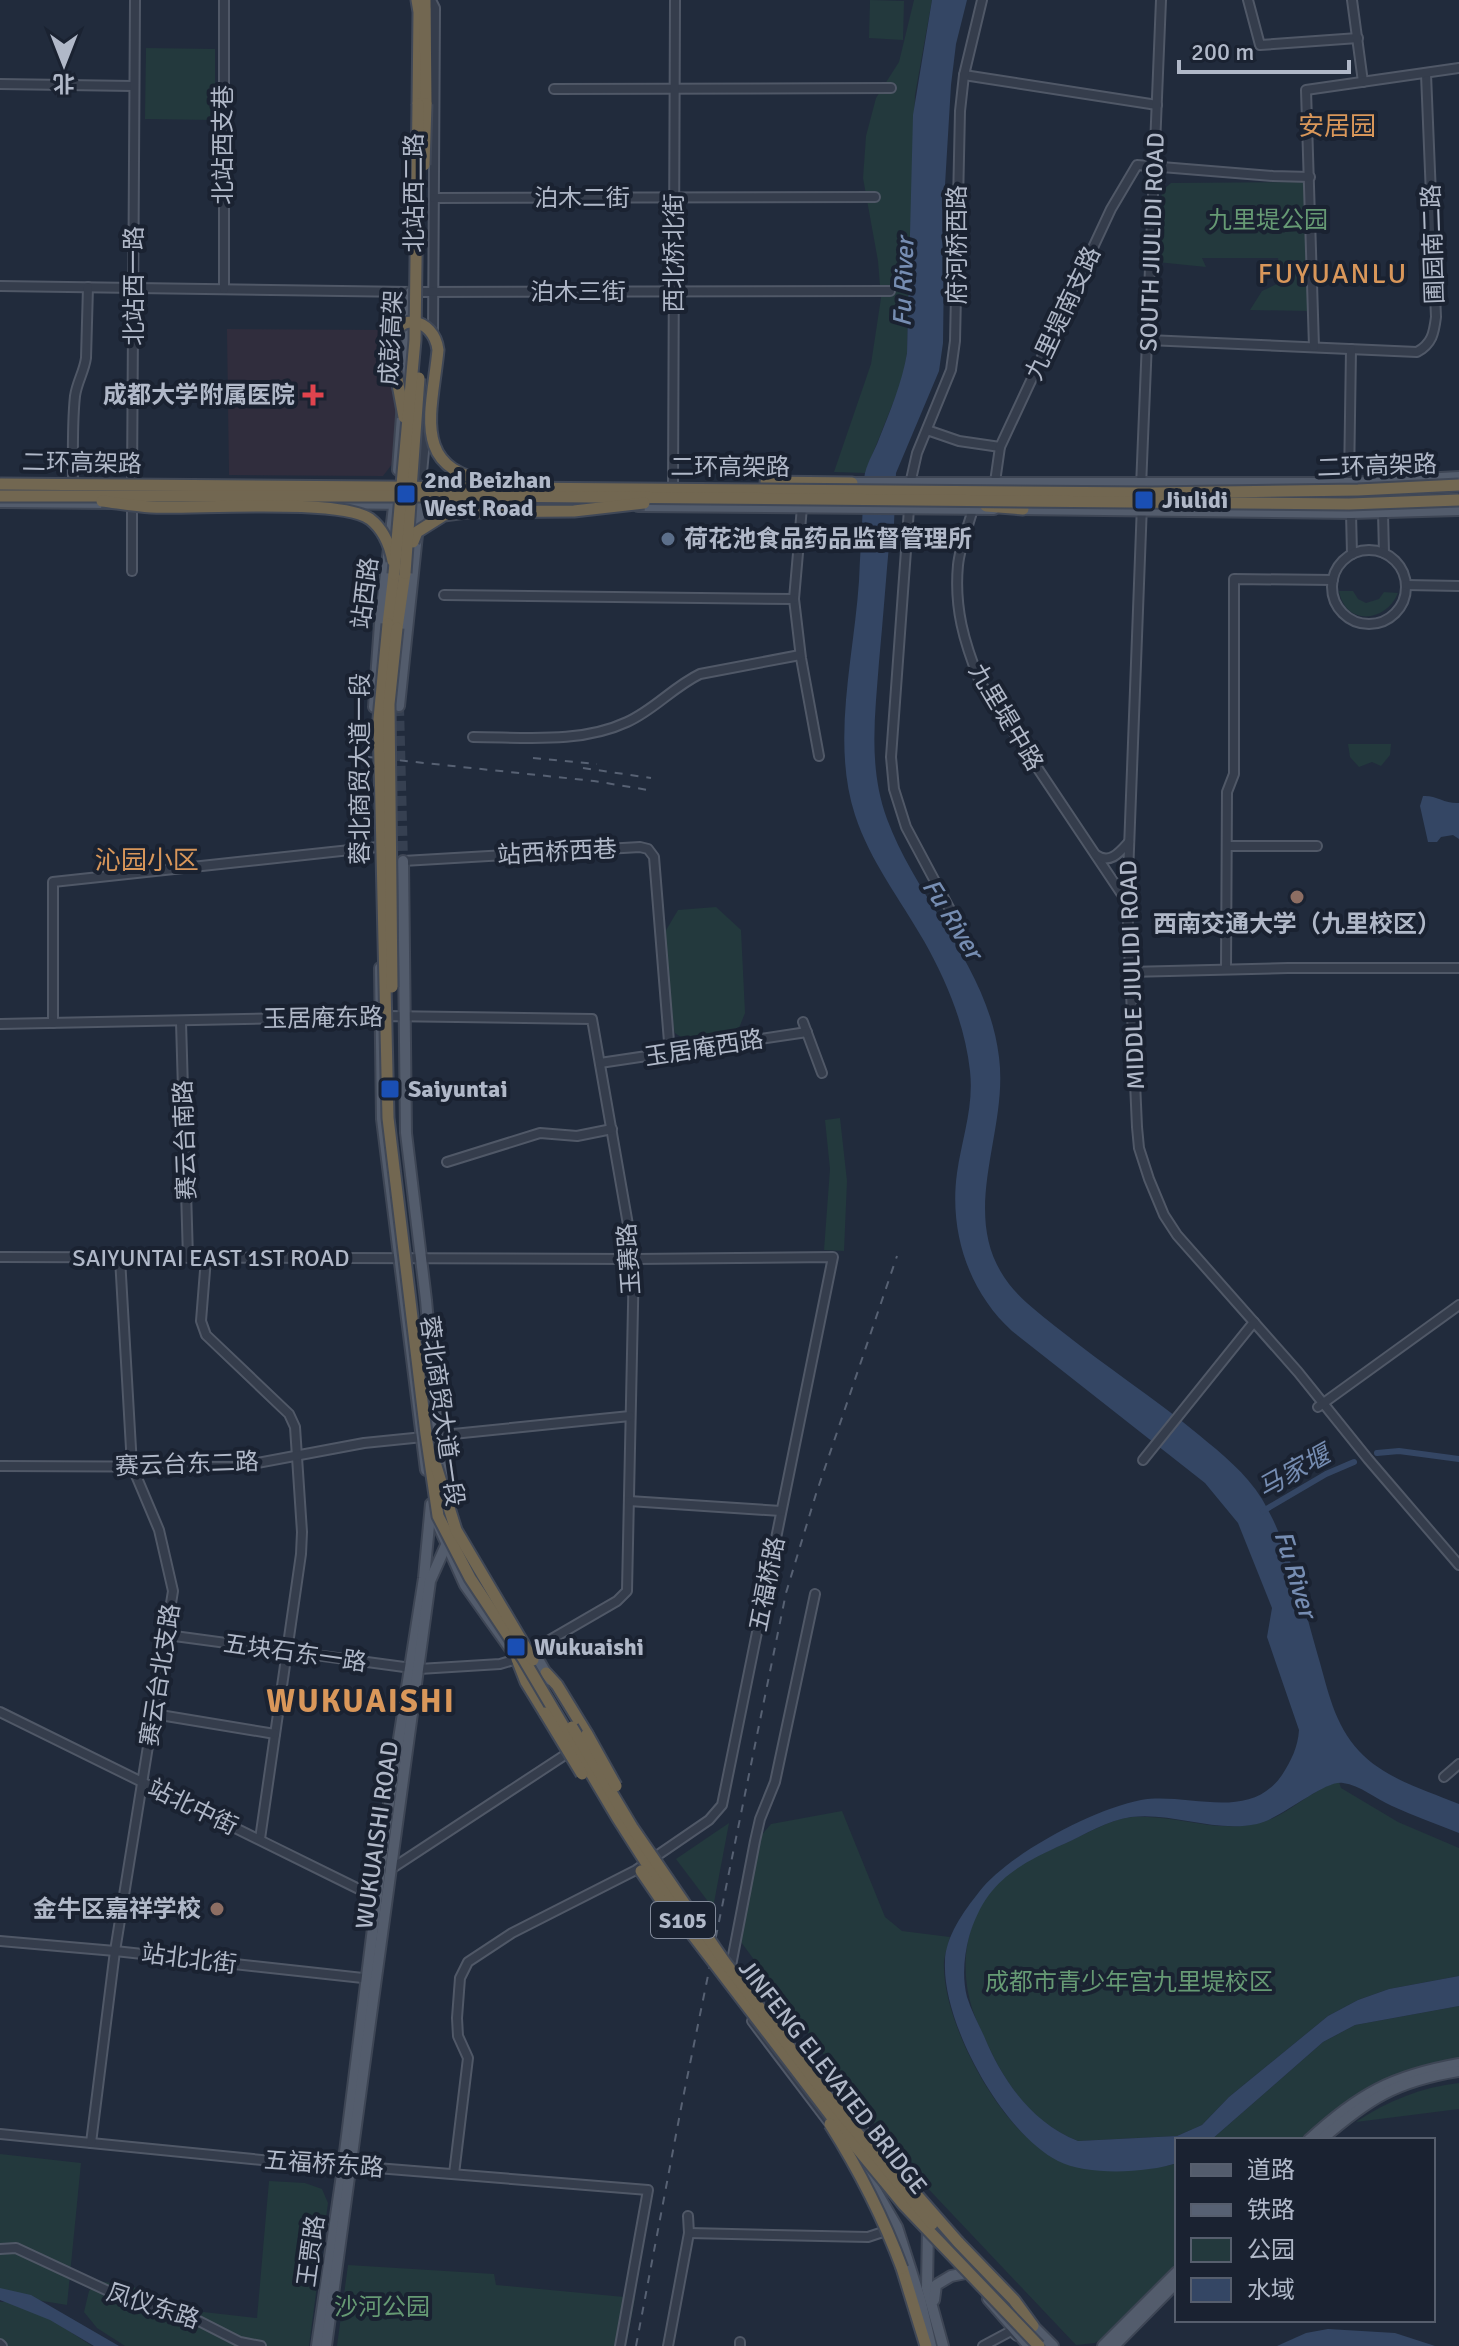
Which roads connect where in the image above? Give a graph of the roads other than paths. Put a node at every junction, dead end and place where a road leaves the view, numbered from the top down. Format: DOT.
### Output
graph roads {
  1 [pos="135,0"];
  2 [pos="224,0"];
  3 [pos="416,0"];
  4 [pos="425,0"];
  5 [pos="431,0"];
  6 [pos="675,0"];
  7 [pos="982,0"];
  8 [pos="1161,0"];
  9 [pos="1248,0"];
  10 [pos="1352,0"];
  11 [pos="1358,38"];
  12 [pos="1459,68"];
  13 [pos="1426,74"];
  14 [pos="964,75"];
  15 [pos="1363,82"];
  16 [pos="0,84"];
  17 [pos="133,86"];
  18 [pos="891,88"];
  19 [pos="554,89"];
  20 [pos="675,89"];
  21 [pos="422,104"];
  22 [pos="1157,105"];
  23 [pos="1155,166"];
  24 [pos="1310,177"];
  25 [pos="875,197"];
  26 [pos="434,198"];
  27 [pos="674,198"];
  28 [pos="0,286"];
  29 [pos="88,287"];
  30 [pos="134,288"];
  31 [pos="224,289"];
  32 [pos="674,291"];
  33 [pos="890,291"];
  34 [pos="411,292"];
  35 [pos="434,292"];
  36 [pos="1148,340"];
  37 [pos="1314,347"];
  38 [pos="1351,349"];
  39 [pos="927,430"];
  40 [pos="407,438"];
  41 [pos="1000,447"];
  42 [pos="1459,477"];
  43 [pos="73,481"];
  44 [pos="132,481"];
  45 [pos="0,482"];
  46 [pos="995,482"];
  47 [pos="421,483"];
  48 [pos="855,483"];
  49 [pos="1349,483"];
  50 [pos="397,484"];
  51 [pos="909,484"];
  52 [pos="1141,484"];
  53 [pos="673,485"];
  54 [pos="1459,485"];
  55 [pos="547,488"];
  56 [pos="57,495"];
  57 [pos="0,496"];
  58 [pos="1459,500"];
  59 [pos="0,502"];
  60 [pos="677,502"];
  61 [pos="132,503"];
  62 [pos="395,503"];
  63 [pos="421,503"];
  64 [pos="802,507"];
  65 [pos="907,509"];
  66 [pos="973,509"];
  67 [pos="1023,509"];
  68 [pos="1459,510"];
  69 [pos="1142,512"];
  70 [pos="1351,513"];
  71 [pos="1383,513"];
  72 [pos="1384,553"];
  73 [pos="1352,554"];
  74 [pos="132,571"];
  75 [pos="400,574"];
  76 [pos="1333,580"];
  77 [pos="1406,585"];
  78 [pos="1459,586"];
  79 [pos="444,595"];
  80 [pos="794,599"];
  81 [pos="800,655"];
  82 [pos="399,706"];
  83 [pos="374,707"];
  84 [pos="473,737"];
  85 [pos="819,756"];
  86 [pos="1129,842"];
  87 [pos="1227,846"];
  88 [pos="1317,846"];
  89 [pos="378,847"];
  90 [pos="1092,853"];
  91 [pos="403,861"];
  92 [pos="1127,902"];
  93 [pos="954,917"];
  94 [pos="1459,968"];
  95 [pos="1226,969"];
  96 [pos="1128,972"];
  97 [pos="382,1016"];
  98 [pos="405,1017"];
  99 [pos="592,1019"];
  100 [pos="181,1022"];
  101 [pos="803,1022"];
  102 [pos="53,1023"];
  103 [pos="0,1024"];
  104 [pos="807,1032"];
  105 [pos="670,1054"];
  106 [pos="600,1063"];
  107 [pos="822,1073"];
  108 [pos="612,1129"];
  109 [pos="447,1162"];
  110 [pos="402,1256"];
  111 [pos="0,1257"];
  112 [pos="833,1257"];
  113 [pos="120,1258"];
  114 [pos="188,1258"];
  115 [pos="206,1258"];
  116 [pos="422,1259"];
  117 [pos="634,1259"];
  118 [pos="1459,1305"];
  119 [pos="1254,1322"];
  120 [pos="1320,1405"];
  121 [pos="630,1416"];
  122 [pos="429,1436"];
  123 [pos="296,1457"];
  124 [pos="1144,1459"];
  125 [pos="0,1466"];
  126 [pos="132,1466"];
  127 [pos="629,1501"];
  128 [pos="431,1504"];
  129 [pos="781,1511"];
  130 [pos="454,1512"];
  131 [pos="446,1546"];
  132 [pos="1459,1565"];
  133 [pos="815,1594"];
  134 [pos="167,1635"];
  135 [pos="532,1650"];
  136 [pos="287,1652"];
  137 [pos="517,1659"];
  138 [pos="415,1669"];
  139 [pos="546,1673"];
  140 [pos="0,1712"];
  141 [pos="154,1714"];
  142 [pos="275,1734"];
  143 [pos="573,1750"];
  144 [pos="1459,1764"];
  145 [pos="1444,1777"];
  146 [pos="144,1784"];
  147 [pos="260,1839"];
  148 [pos="653,1858"];
  149 [pos="639,1867"];
  150 [pos="392,1869"];
  151 [pos="380,1875"];
  152 [pos="382,1900"];
  153 [pos="689,1930"];
  154 [pos="708,1934"];
  155 [pos="0,1941"];
  156 [pos="115,1951"];
  157 [pos="705,1955"];
  158 [pos="723,1961"];
  159 [pos="372,1979"];
  160 [pos="728,1988"];
  161 [pos="785,2053"];
  162 [pos="1459,2064"];
  163 [pos="1459,2071"];
  164 [pos="0,2134"];
  165 [pos="1311,2138"];
  166 [pos="1323,2138"];
  167 [pos="91,2143"];
  168 [pos="853,2152"];
  169 [pos="346,2165"];
  170 [pos="454,2174"];
  171 [pos="929,2215"];
  172 [pos="688,2216"];
  173 [pos="917,2220"];
  174 [pos="897,2227"];
  175 [pos="689,2233"];
  176 [pos="928,2233"];
  177 [pos="0,2249"];
  178 [pos="966,2273"];
  179 [pos="1175,2274"];
  180 [pos="1175,2284"];
  181 [pos="936,2322"];
  182 [pos="1033,2326"];
  183 [pos="261,2346"];
  184 [pos="317,2346"];
  185 [pos="326,2346"];
  186 [pos="620,2346"];
  187 [pos="668,2346"];
  188 [pos="929,2346"];
  189 [pos="943,2346"];
  190 [pos="983,2346"];
  191 [pos="1026,2346"];
  192 [pos="1039,2346"];
  193 [pos="1050,2346"];
  194 [pos="1103,2346"];
  195 [pos="1114,2346"];
  1 -- 17 [label="street, 北站西一路"];
  2 -- 31 [label="street, 北站西支巷"];
  3 -- 21 [label="highway"];
  3 -- 34 [label="street, 北站西二路"];
  4 -- 21 [label="highway"];
  5 -- 26 [label="street, 北站西二路"];
  6 -- 20 [label="street, 西北桥北街"];
  7 -- 14 [label="street, 府河桥西路"];
  8 -- 22 [label="street, SOUTH JIULIDI ROAD"];
  9 -- 11 [label="street"];
  10 -- 11 [label="street"];
  11 -- 15 [label="street"];
  12 -- 13 [label="street"];
  13 -- 15 [label="street"];
  13 -- 38 [label="street, 圃园南二路"];
  14 -- 22 [label="street"];
  14 -- 39 [label="street, 府河桥西路"];
  15 -- 24 [label="street"];
  16 -- 17 [label="street"];
  17 -- 30 [label="street, 北站西一路"];
  18 -- 20 [label="street"];
  19 -- 20 [label="street"];
  20 -- 27 [label="street, 西北桥北街"];
  21 -- 40 [label="highway, 成彭高架, bridge"];
  21 -- 75 [label="highway, 成彭高架, bridge"];
  22 -- 23 [label="street, SOUTH JIULIDI ROAD"];
  23 -- 24 [label="street"];
  23 -- 36 [label="street, SOUTH JIULIDI ROAD"];
  23 -- 41 [label="street, 九里堤南支路"];
  24 -- 37 [label="street"];
  25 -- 27 [label="street, 泊木二街"];
  26 -- 27 [label="street, 泊木二街"];
  26 -- 35 [label="street, 北站西二路"];
  27 -- 32 [label="street, 西北桥北街"];
  28 -- 29 [label="street, 泊木三街"];
  29 -- 30 [label="street, 泊木三街"];
  29 -- 43 [label="street"];
  30 -- 31 [label="street, 泊木三街"];
  30 -- 44 [label="street, 北站西一路"];
  31 -- 34 [label="street, 泊木三街"];
  32 -- 33 [label="street, 泊木三街"];
  32 -- 35 [label="street, 泊木三街"];
  32 -- 53 [label="street, 西北桥北街"];
  34 -- 35 [label="street, 泊木三街"];
  34 -- 50 [label="main road, 北站西二路"];
  35 -- 47 [label="street, 北站西二路"];
  36 -- 37 [label="street, 圃园南二路"];
  36 -- 52 [label="street, SOUTH JIULIDI ROAD"];
  37 -- 38 [label="street, 圃园南二路"];
  38 -- 49 [label="street"];
  39 -- 41 [label="street"];
  39 -- 51 [label="street, 府河桥西路"];
  40 -- 55 [label="highway, bridge"];
  40 -- 75 [label="highway, 成彭高架, bridge"];
  41 -- 46 [label="street, 九里堤南支路"];
  42 -- 49 [label="main road"];
  43 -- 44 [label="main road"];
  43 -- 45 [label="main road"];
  44 -- 50 [label="main road"];
  44 -- 61 [label="street, 北站西一路"];
  45 -- 55 [label="highway, 二环高架路, bridge"];
  46 -- 51 [label="main road"];
  46 -- 52 [label="main road"];
  47 -- 50 [label="main road"];
  47 -- 53 [label="main road"];
  47 -- 63 [label="main road, 站西路"];
  48 -- 51 [label="main road"];
  48 -- 53 [label="main road"];
  48 -- 55 [label="highway, bridge"];
  49 -- 52 [label="main road"];
  50 -- 62 [label="main road, 站西路"];
  52 -- 69 [label="street, MIDDLE JIULIDI ROAD"];
  53 -- 60 [label="street, 西北桥北街"];
  54 -- 55 [label="highway, 二环高架路, bridge"];
  56 -- 57 [label="highway, 二环高架路, bridge"];
  56 -- 60 [label="highway, 二环高架路, bridge"];
  56 -- 75 [label="highway, bridge"];
  58 -- 60 [label="highway, 二环高架路, bridge"];
  59 -- 61 [label="main road"];
  60 -- 63 [label="main road"];
  60 -- 64 [label="main road"];
  60 -- 67 [label="highway, bridge"];
  60 -- 75 [label="highway, bridge"];
  61 -- 62 [label="main road"];
  61 -- 74 [label="street, 北站西一路"];
  62 -- 63 [label="main road"];
  62 -- 83 [label="main road, 站西路"];
  63 -- 82 [label="main road, 站西路"];
  64 -- 65 [label="main road"];
  64 -- 80 [label="street"];
  65 -- 66 [label="main road"];
  65 -- 93 [label="street"];
  66 -- 67 [label="main road"];
  66 -- 90 [label="street, 九里堤中路"];
  67 -- 69 [label="main road"];
  68 -- 71 [label="main road"];
  69 -- 70 [label="main road"];
  69 -- 86 [label="street, MIDDLE JIULIDI ROAD"];
  70 -- 71 [label="main road"];
  70 -- 73 [label="street"];
  71 -- 72 [label="street"];
  72 -- 73 [label="street"];
  72 -- 77 [label="street"];
  73 -- 76 [label="street"];
  75 -- 97 [label="highway, 蓉北商贸大道一段, bridge"];
  75 -- 122 [label="highway, 蓉北商贸大道一段, bridge"];
  76 -- 77 [label="street"];
  76 -- 87 [label="street"];
  77 -- 78 [label="street"];
  79 -- 80 [label="street"];
  80 -- 81 [label="street"];
  81 -- 84 [label="street"];
  81 -- 85 [label="street"];
  86 -- 90 [label="street"];
  86 -- 92 [label="street, MIDDLE JIULIDI ROAD"];
  87 -- 88 [label="street"];
  87 -- 95 [label="street"];
  89 -- 97 [label="main road, 蓉北商贸大道一段"];
  89 -- 102 [label="street"];
  90 -- 92 [label="street, 九里堤中路"];
  91 -- 98 [label="main road"];
  91 -- 105 [label="street, 站西桥西巷"];
  92 -- 96 [label="street, MIDDLE JIULIDI ROAD"];
  94 -- 95 [label="street"];
  95 -- 96 [label="street"];
  96 -- 119 [label="street, MIDDLE JIULIDI ROAD"];
  97 -- 98 [label="street, 玉居庵东路"];
  97 -- 100 [label="street, 玉居庵东路"];
  97 -- 110 [label="highway, 蓉北商贸大道一段, bridge"];
  98 -- 99 [label="street, 玉居庵东路"];
  98 -- 116 [label="main road"];
  99 -- 106 [label="street, 玉赛路"];
  100 -- 102 [label="street, 玉居庵东路"];
  100 -- 114 [label="street, 赛云台南路"];
  101 -- 104 [label="street"];
  102 -- 103 [label="street, 玉居庵东路"];
  104 -- 105 [label="street, 玉居庵西路"];
  104 -- 107 [label="street"];
  105 -- 106 [label="street, 玉居庵西路"];
  106 -- 108 [label="street, 玉赛路"];
  108 -- 109 [label="street"];
  108 -- 117 [label="street, 玉赛路"];
  110 -- 115 [label="street, SAIYUNTAI EAST 1ST ROAD"];
  110 -- 116 [label="street, SAIYUNTAI EAST 1ST ROAD"];
  110 -- 122 [label="highway, 蓉北商贸大道一段, bridge"];
  111 -- 113 [label="street, SAIYUNTAI EAST 1ST ROAD"];
  112 -- 117 [label="street, SAIYUNTAI EAST 1ST ROAD"];
  112 -- 129 [label="street, 五福桥路"];
  113 -- 114 [label="street, SAIYUNTAI EAST 1ST ROAD"];
  113 -- 126 [label="street, 赛云台北支路"];
  114 -- 115 [label="street, SAIYUNTAI EAST 1ST ROAD"];
  115 -- 123 [label="street"];
  116 -- 117 [label="street, SAIYUNTAI EAST 1ST ROAD"];
  116 -- 122 [label="main road"];
  117 -- 121 [label="street, 玉赛路"];
  118 -- 120 [label="street"];
  119 -- 120 [label="street, MIDDLE JIULIDI ROAD"];
  119 -- 124 [label="street"];
  120 -- 132 [label="street, MIDDLE JIULIDI ROAD"];
  121 -- 122 [label="street, 赛云台东二路"];
  121 -- 127 [label="street, 玉赛路"];
  122 -- 123 [label="street, 赛云台东二路"];
  122 -- 128 [label="main road, 蓉北商贸大道一段"];
  122 -- 130 [label="main road"];
  122 -- 153 [label="highway, JINFENG ELEVATED BRIDGE / S105, bridge"];
  122 -- 154 [label="highway, JINFENG ELEVATED BRIDGE / S105, bridge"];
  123 -- 126 [label="street, 赛云台东二路"];
  123 -- 136 [label="street"];
  125 -- 126 [label="street, 赛云台东二路"];
  126 -- 134 [label="street, 赛云台北支路"];
  127 -- 129 [label="street"];
  127 -- 135 [label="street, 玉赛路"];
  128 -- 131 [label="main road, 蓉北商贸大道一段"];
  128 -- 138 [label="main road, WUKUAISHI ROAD"];
  129 -- 148 [label="street, 五福桥路"];
  130 -- 131 [label="main road, WUKUAISHI ROAD"];
  130 -- 135 [label="main road"];
  131 -- 137 [label="main road, 蓉北商贸大道一段"];
  131 -- 138 [label="main road, WUKUAISHI ROAD"];
  133 -- 158 [label="street"];
  134 -- 136 [label="street, 五块石东一路"];
  134 -- 141 [label="street, 赛云台北支路"];
  135 -- 137 [label="street, 玉赛路"];
  135 -- 139 [label="main road"];
  136 -- 138 [label="street, 五块石东一路"];
  136 -- 142 [label="street"];
  137 -- 138 [label="street, 五块石东一路"];
  137 -- 143 [label="main road, 蓉北商贸大道一段"];
  137 -- 153 [label="highway, bridge"];
  138 -- 150 [label="main road, WUKUAISHI ROAD"];
  138 -- 151 [label="main road, WUKUAISHI ROAD"];
  139 -- 148 [label="main road"];
  139 -- 154 [label="highway, bridge"];
  140 -- 146 [label="street, 站北中街"];
  141 -- 142 [label="street"];
  141 -- 146 [label="street, 赛云台北支路"];
  142 -- 147 [label="street"];
  143 -- 149 [label="main road, 蓉北商贸大道一段"];
  143 -- 150 [label="street"];
  144 -- 145 [label="street"];
  146 -- 147 [label="street, 站北中街"];
  146 -- 156 [label="street, 赛云台北支路"];
  147 -- 152 [label="street, 站北中街"];
  148 -- 149 [label="street, 五福桥路"];
  148 -- 154 [label="street"];
  149 -- 157 [label="main road, 蓉北商贸大道一段"];
  149 -- 170 [label="street, 五福桥路"];
  150 -- 151 [label="street"];
  150 -- 152 [label="main road, WUKUAISHI ROAD"];
  151 -- 152 [label="main road, WUKUAISHI ROAD"];
  152 -- 159 [label="main road, WUKUAISHI ROAD"];
  153 -- 161 [label="highway, JINFENG ELEVATED BRIDGE / S105, bridge"];
  154 -- 158 [label="highway, JINFENG ELEVATED BRIDGE / S105, bridge"];
  155 -- 156 [label="street, 站北北街"];
  156 -- 159 [label="street, 站北北街"];
  156 -- 167 [label="street, 赛云台北支路"];
  158 -- 160 [label="main road"];
  158 -- 160 [label="street"];
  158 -- 171 [label="street"];
  158 -- 182 [label="highway, bridge"];
  158 -- 193 [label="highway, JINFENG ELEVATED BRIDGE / S105, bridge"];
  159 -- 169 [label="main road, WUKUAISHI ROAD"];
  160 -- 168 [label="street"];
  161 -- 188 [label="highway, bridge"];
  161 -- 192 [label="highway, JINFENG ELEVATED BRIDGE / S105, bridge"];
  162 -- 165 [label="main road"];
  163 -- 166 [label="main road"];
  164 -- 167 [label="street, 五福桥东路"];
  167 -- 169 [label="street, 五福桥东路"];
  168 -- 173 [label="street"];
  168 -- 174 [label="main road"];
  169 -- 170 [label="street, 五福桥东路"];
  169 -- 184 [label="main road, 王贾路"];
  169 -- 185 [label="main road"];
  170 -- 186 [label="street, 五福桥东路"];
  171 -- 173 [label="main road"];
  171 -- 176 [label="main road"];
  171 -- 182 [label="main road, S105"];
  172 -- 175 [label="street"];
  173 -- 174 [label="main road"];
  173 -- 176 [label="main road"];
  174 -- 175 [label="street"];
  174 -- 188 [label="main road"];
  175 -- 187 [label="street"];
  176 -- 178 [label="main road"];
  176 -- 181 [label="main road"];
  177 -- 183 [label="street, 凤仪东路"];
  178 -- 181 [label="main road"];
  178 -- 191 [label="main road"];
  179 -- 194 [label="main road"];
  180 -- 195 [label="main road"];
  181 -- 189 [label="main road"];
  182 -- 193 [label="main road, S105"];
  190 -- 191 [label="street"];
}
